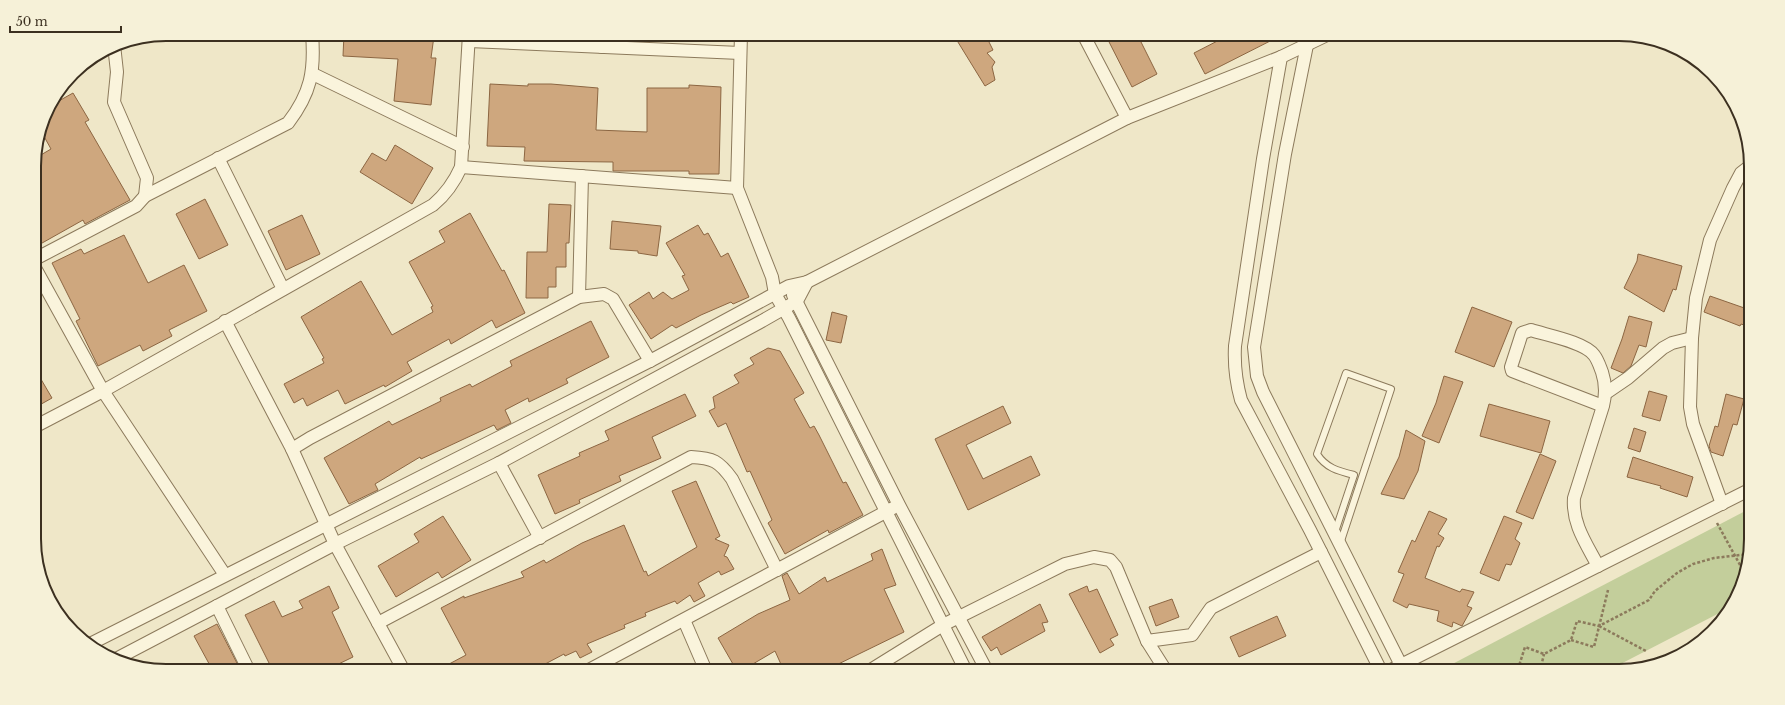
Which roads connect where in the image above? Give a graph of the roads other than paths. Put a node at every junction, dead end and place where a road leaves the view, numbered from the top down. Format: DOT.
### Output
graph roads {
  1 [pos="312,41"];
  2 [pos="469,41"];
  3 [pos="513,41"];
  4 [pos="602,41"];
  5 [pos="741,41"];
  6 [pos="1087,41"];
  7 [pos="1315,41"];
  8 [pos="1307,45"];
  9 [pos="602,47"];
  10 [pos="115,52"];
  11 [pos="740,53"];
  12 [pos="1281,57"];
  13 [pos="313,74"];
  14 [pos="1127,118"];
  15 [pos="463,147"];
  16 [pos="218,158"];
  17 [pos="461,167"];
  18 [pos="1744,172"];
  19 [pos="582,176"];
  20 [pos="737,188"];
  21 [pos="145,196"];
  22 [pos="41,256"];
  23 [pos="772,277"];
  24 [pos="807,282"];
  25 [pos="788,286"];
  26 [pos="283,289"];
  27 [pos="41,291"];
  28 [pos="775,294"];
  29 [pos="579,297"];
  30 [pos="797,301"];
  31 [pos="784,309"];
  32 [pos="225,321"];
  33 [pos="1692,338"];
  34 [pos="650,361"];
  35 [pos="103,391"];
  36 [pos="1606,393"];
  37 [pos="1603,406"];
  38 [pos="41,423"];
  39 [pos="292,449"];
  40 [pos="499,463"];
  41 [pos="1744,493"];
  42 [pos="1722,504"];
  43 [pos="899,505"];
  44 [pos="886,512"];
  45 [pos="1328,521"];
  46 [pos="327,524"];
  47 [pos="1310,530"];
  48 [pos="540,538"];
  49 [pos="1338,538"];
  50 [pos="335,544"];
  51 [pos="1320,552"];
  52 [pos="1598,566"];
  53 [pos="777,570"];
  54 [pos="225,575"];
  55 [pos="217,606"];
  56 [pos="959,618"];
  57 [pos="684,620"];
  58 [pos="378,623"];
  59 [pos="943,625"];
  60 [pos="1147,641"];
  61 [pos="94,642"];
  62 [pos="122,656"];
  63 [pos="245,664"];
  64 [pos="400,664"];
  65 [pos="600,664"];
  66 [pos="703,664"];
  67 [pos="880,664"];
  68 [pos="962,664"];
  69 [pos="983,664"];
  70 [pos="1162,664"];
  71 [pos="1377,664"];
  72 [pos="1401,664"];
  73 [pos="1411,664"];
  1 -- 13 [label="street"];
  2 -- 15 [label="street"];
  3 -- 9 [label="street"];
  4 -- 9 [label="street"];
  5 -- 11 [label="street"];
  6 -- 14 [label="street"];
  7 -- 8 [label="street"];
  8 -- 12 [label="street"];
  8 -- 45 [label="street"];
  9 -- 11 [label="street"];
  10 -- 21 [label="street"];
  11 -- 20 [label="street"];
  12 -- 14 [label="street"];
  12 -- 47 [label="street"];
  13 -- 15 [label="street"];
  13 -- 16 [label="street"];
  14 -- 24 [label="street"];
  15 -- 17 [label="street"];
  16 -- 21 [label="street"];
  16 -- 26 [label="street"];
  17 -- 19 [label="street"];
  17 -- 26 [label="street"];
  18 -- 33 [label="street"];
  19 -- 20 [label="street"];
  19 -- 29 [label="street"];
  20 -- 23 [label="street"];
  21 -- 22 [label="street"];
  23 -- 25 [label="street"];
  23 -- 28 [label="street"];
  24 -- 25 [label="street"];
  24 -- 30 [label="street"];
  25 -- 28 [label="street"];
  25 -- 30 [label="street"];
  26 -- 32 [label="street"];
  27 -- 35 [label="street"];
  28 -- 31 [label="street"];
  28 -- 34 [label="street"];
  29 -- 34 [label="street"];
  29 -- 39 [label="street"];
  30 -- 31 [label="street"];
  30 -- 43 [label="street"];
  31 -- 40 [label="street"];
  31 -- 44 [label="street"];
  32 -- 35 [label="street"];
  32 -- 39 [label="street"];
  33 -- 36 [label="street"];
  33 -- 42 [label="street"];
  34 -- 46 [label="street"];
  35 -- 38 [label="street"];
  35 -- 54 [label="street"];
  36 -- 37 [label="street"];
  36 -- 37 [label="street"];
  37 -- 52 [label="street"];
  39 -- 46 [label="street"];
  40 -- 48 [label="street"];
  40 -- 50 [label="street"];
  41 -- 42 [label="street"];
  42 -- 52 [label="street"];
  43 -- 44 [label="street"];
  43 -- 56 [label="street"];
  44 -- 53 [label="street"];
  44 -- 59 [label="street"];
  45 -- 47 [label="street"];
  45 -- 49 [label="street"];
  46 -- 50 [label="street"];
  46 -- 54 [label="street"];
  47 -- 51 [label="street"];
  48 -- 53 [label="street"];
  48 -- 58 [label="street"];
  49 -- 49 [label="lane"];
  49 -- 72 [label="street"];
  50 -- 55 [label="street"];
  50 -- 58 [label="street"];
  51 -- 60 [label="street"];
  51 -- 71 [label="street"];
  52 -- 73 [label="street"];
  53 -- 57 [label="street"];
  54 -- 61 [label="street"];
  55 -- 62 [label="street"];
  55 -- 63 [label="street"];
  56 -- 59 [label="street"];
  56 -- 60 [label="street"];
  56 -- 69 [label="street"];
  57 -- 65 [label="street"];
  57 -- 66 [label="street"];
  58 -- 64 [label="street"];
  59 -- 67 [label="street"];
  59 -- 68 [label="street"];
  60 -- 70 [label="street"];
}
